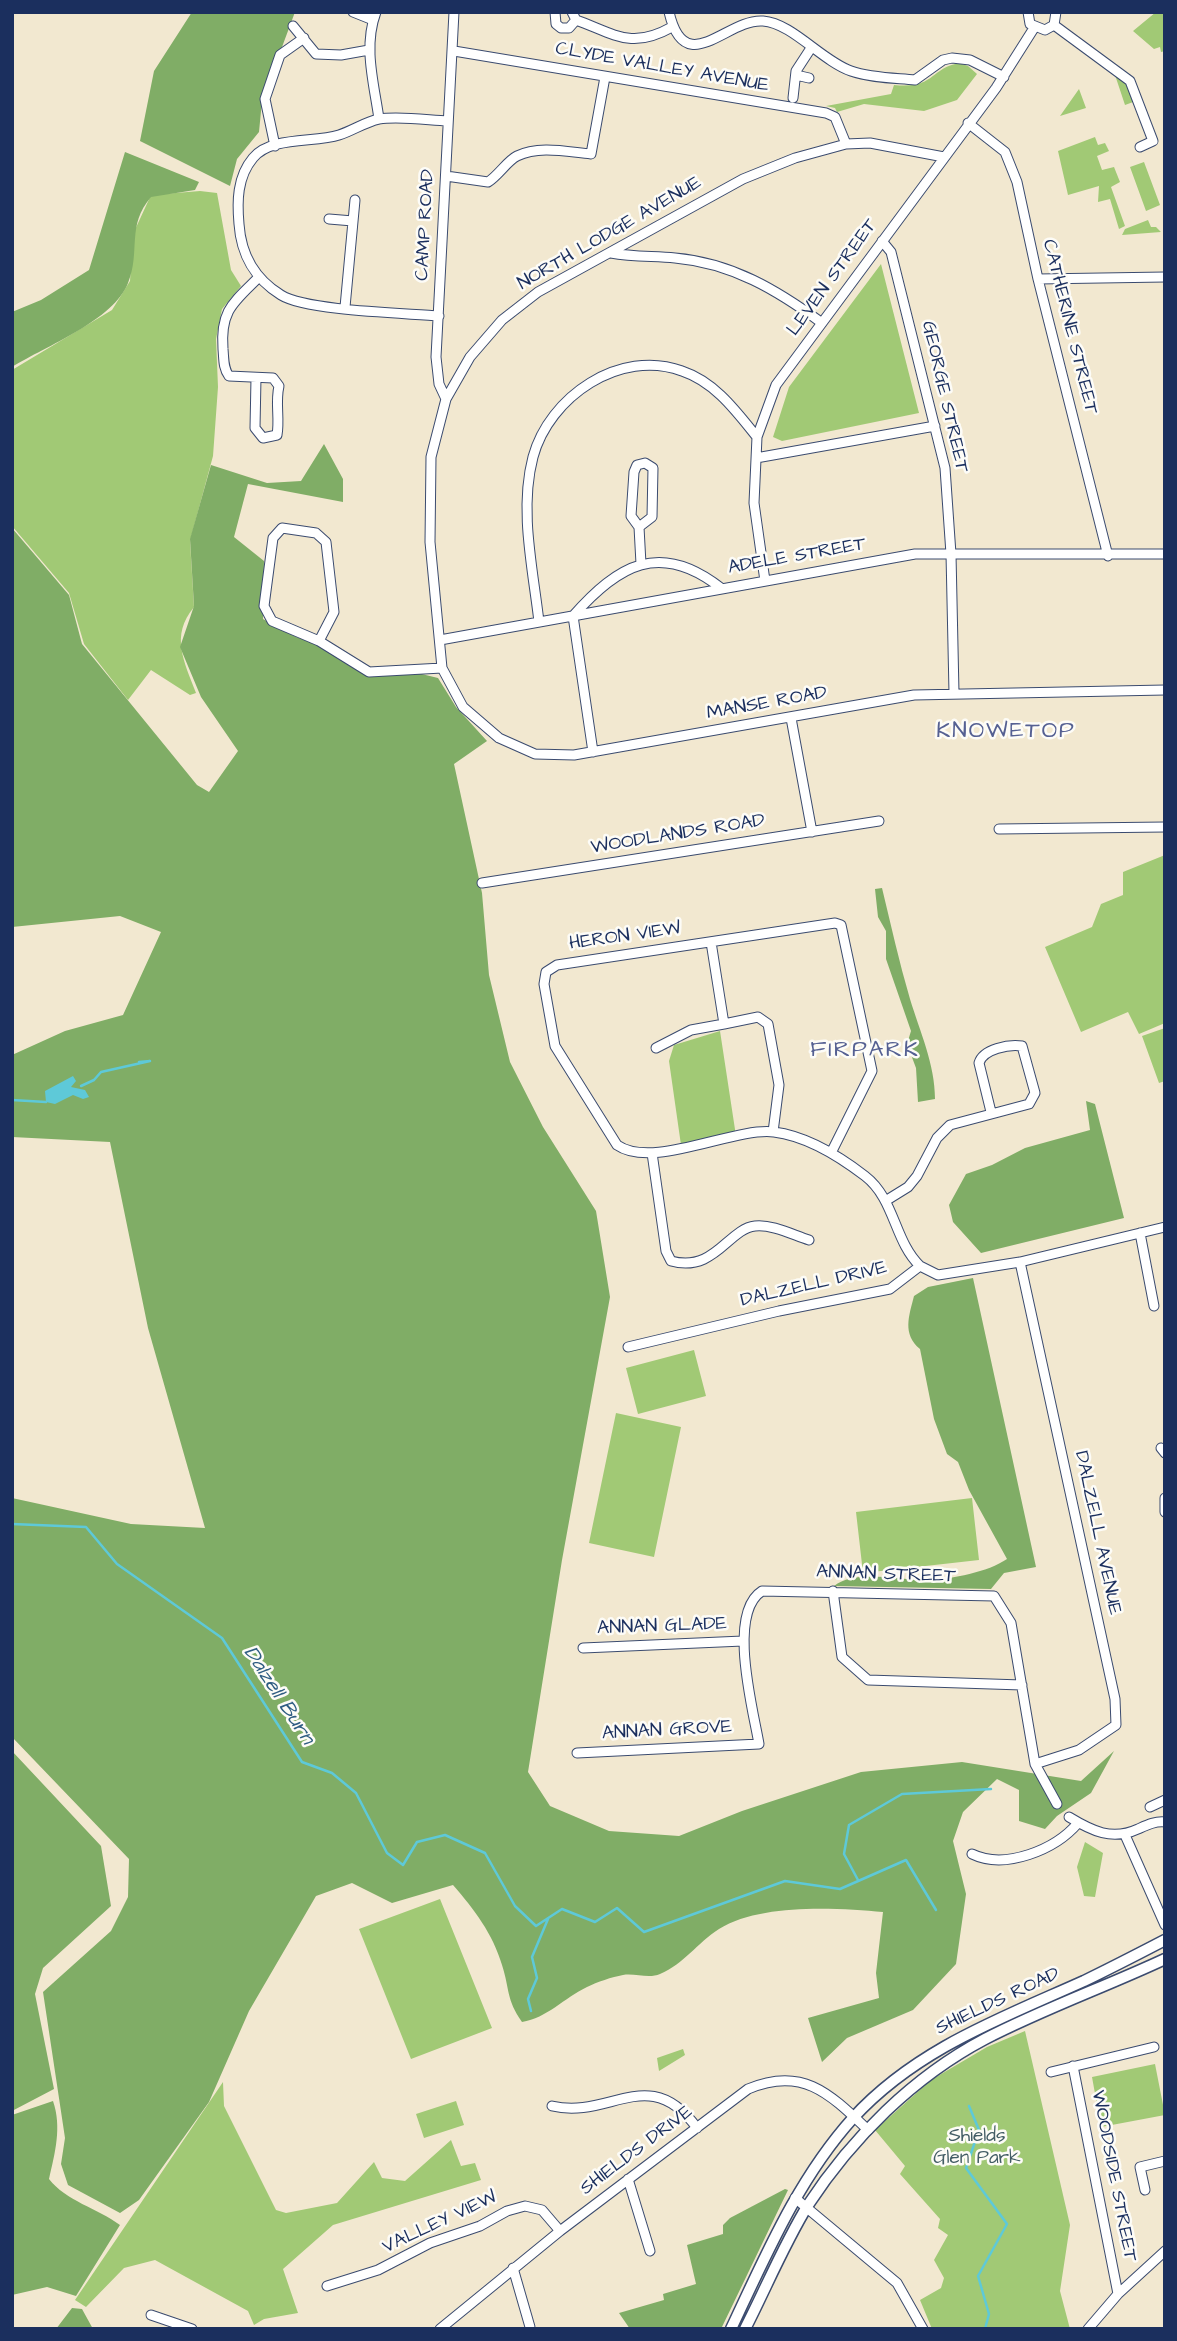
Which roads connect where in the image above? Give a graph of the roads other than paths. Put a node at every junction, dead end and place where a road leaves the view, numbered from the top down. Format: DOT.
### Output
graph roads {
  1 [pos="354,12"];
  2 [pos="453,12"];
  3 [pos="555,12"];
  4 [pos="669,12"];
  5 [pos="1028,12"];
  6 [pos="1056,12"];
  7 [pos="375,16"];
  8 [pos="574,16"];
  9 [pos="1054,25"];
  10 [pos="293,26"];
  11 [pos="673,27"];
  12 [pos="1034,28"];
  13 [pos="304,38"];
  14 [pos="811,48"];
  15 [pos="369,50"];
  16 [pos="454,51"];
  17 [pos="796,75"];
  18 [pos="606,77"];
  19 [pos="1004,77"];
  20 [pos="809,79"];
  21 [pos="793,98"];
  22 [pos="379,119"];
  23 [pos="448,121"];
  24 [pos="968,123"];
  25 [pos="846,144"];
  26 [pos="275,146"];
  27 [pos="1140,147"];
  28 [pos="944,158"];
  29 [pos="446,176"];
  30 [pos="355,200"];
  31 [pos="329,219"];
  32 [pos="353,221"];
  33 [pos="882,241"];
  34 [pos="611,253"];
  35 [pos="259,277"];
  36 [pos="1165,277"];
  37 [pos="1038,279"];
  38 [pos="345,307"];
  39 [pos="439,316"];
  40 [pos="822,323"];
  41 [pos="256,378"];
  42 [pos="446,399"];
  43 [pos="934,426"];
  44 [pos="757,437"];
  45 [pos="756,458"];
  46 [pos="639,527"];
  47 [pos="951,554"];
  48 [pos="1165,554"];
  49 [pos="1108,556"];
  50 [pos="641,564"];
  51 [pos="765,581"];
  52 [pos="721,589"];
  53 [pos="573,616"];
  54 [pos="539,622"];
  55 [pos="440,640"];
  56 [pos="319,641"];
  57 [pos="442,668"];
  58 [pos="1165,690"];
  59 [pos="954,693"];
  60 [pos="791,718"];
  61 [pos="593,752"];
  62 [pos="879,821"];
  63 [pos="1165,827"];
  64 [pos="999,829"];
  65 [pos="812,832"];
  66 [pos="482,883"];
  67 [pos="711,942"];
  68 [pos="724,1024"];
  69 [pos="656,1048"];
  70 [pos="991,1112"];
  71 [pos="772,1132"];
  72 [pos="652,1153"];
  73 [pos="831,1153"];
  74 [pos="887,1200"];
  75 [pos="1165,1227"];
  76 [pos="1140,1233"];
  77 [pos="809,1240"];
  78 [pos="1020,1262"];
  79 [pos="920,1266"];
  80 [pos="1154,1306"];
  81 [pos="628,1347"];
  82 [pos="1165,1498"];
  83 [pos="1165,1511"];
  84 [pos="833,1591"];
  85 [pos="743,1642"];
  86 [pos="583,1648"];
  87 [pos="1022,1685"];
  88 [pos="759,1744"];
  89 [pos="578,1754"];
  90 [pos="1035,1763"];
  91 [pos="1165,1800"];
  92 [pos="1058,1804"];
  93 [pos="1150,1807"];
  94 [pos="1069,1817"];
  95 [pos="1165,1821"];
  96 [pos="1078,1823"];
  97 [pos="1125,1835"];
  98 [pos="972,1854"];
  99 [pos="1165,1925"];
  100 [pos="1165,1940"];
  101 [pos="1165,1959"];
  102 [pos="1154,2047"];
  103 [pos="1073,2066"];
  104 [pos="1051,2072"];
  105 [pos="552,2106"];
  106 [pos="854,2117"];
  107 [pos="697,2127"];
  108 [pos="868,2130"];
  109 [pos="1165,2161"];
  110 [pos="628,2179"];
  111 [pos="1146,2190"];
  112 [pos="795,2198"];
  113 [pos="807,2207"];
  114 [pos="559,2231"];
  115 [pos="650,2251"];
  116 [pos="1165,2251"];
  117 [pos="513,2268"];
  118 [pos="327,2286"];
  119 [pos="1118,2294"];
  120 [pos="150,2315"];
  121 [pos="530,2327"];
  122 [pos="192,2329"];
  123 [pos="440,2329"];
  124 [pos="732,2329"];
  125 [pos="746,2329"];
  126 [pos="923,2329"];
  127 [pos="1087,2329"];
  1 -- 7 [label="street"];
  2 -- 16 [label="street, CAMP ROAD"];
  3 -- 8 [label="street"];
  4 -- 11 [label="street"];
  5 -- 12 [label="street"];
  6 -- 9 [label="street"];
  7 -- 15 [label="street"];
  8 -- 11 [label="street"];
  9 -- 12 [label="street"];
  9 -- 27 [label="street"];
  10 -- 13 [label="street"];
  11 -- 14 [label="street"];
  12 -- 19 [label="street, LEVEN STREET"];
  13 -- 15 [label="street"];
  13 -- 26 [label="street"];
  14 -- 17 [label="street"];
  14 -- 19 [label="street"];
  15 -- 22 [label="street"];
  16 -- 18 [label="street, CLYDE VALLEY AVENUE"];
  16 -- 23 [label="street, CAMP ROAD"];
  17 -- 20 [label="street"];
  17 -- 21 [label="street"];
  18 -- 25 [label="street, CLYDE VALLEY AVENUE"];
  18 -- 29 [label="street"];
  19 -- 24 [label="street, LEVEN STREET"];
  22 -- 23 [label="street"];
  22 -- 26 [label="street"];
  23 -- 29 [label="street, CAMP ROAD"];
  24 -- 28 [label="street, LEVEN STREET"];
  24 -- 37 [label="street, CATHERINE STREET"];
  25 -- 28 [label="street, NORTH LODGE AVENUE"];
  25 -- 34 [label="street, NORTH LODGE AVENUE"];
  26 -- 35 [label="street"];
  28 -- 33 [label="street, LEVEN STREET"];
  29 -- 39 [label="street, CAMP ROAD"];
  30 -- 32 [label="street"];
  31 -- 32 [label="street"];
  32 -- 38 [label="street"];
  33 -- 40 [label="street, LEVEN STREET"];
  33 -- 43 [label="street, GEORGE STREET"];
  34 -- 40 [label="street"];
  34 -- 42 [label="street, NORTH LODGE AVENUE"];
  35 -- 38 [label="street"];
  35 -- 41 [label="street"];
  36 -- 37 [label="street"];
  37 -- 49 [label="street, CATHERINE STREET"];
  38 -- 39 [label="street"];
  39 -- 42 [label="street, CAMP ROAD"];
  40 -- 44 [label="street, LEVEN STREET"];
  41 -- 41 [label="street"];
  42 -- 55 [label="street, NORTH LODGE AVENUE"];
  43 -- 45 [label="street"];
  43 -- 47 [label="street, GEORGE STREET"];
  44 -- 45 [label="street, LEVEN STREET"];
  44 -- 54 [label="street"];
  45 -- 51 [label="street, LEVEN STREET"];
  46 -- 46 [label="street"];
  46 -- 50 [label="street"];
  47 -- 49 [label="street, ADELE STREET"];
  47 -- 51 [label="street, ADELE STREET"];
  47 -- 59 [label="street, GEORGE STREET"];
  48 -- 49 [label="street, ADELE STREET"];
  50 -- 52 [label="street"];
  50 -- 53 [label="street"];
  51 -- 52 [label="street, ADELE STREET"];
  52 -- 53 [label="street, ADELE STREET"];
  53 -- 54 [label="street, ADELE STREET"];
  53 -- 61 [label="street"];
  54 -- 55 [label="street, ADELE STREET"];
  55 -- 57 [label="street, MANSE ROAD"];
  56 -- 56 [label="street"];
  56 -- 57 [label="street"];
  57 -- 61 [label="street, MANSE ROAD"];
  58 -- 59 [label="street, MANSE ROAD"];
  59 -- 60 [label="street, MANSE ROAD"];
  60 -- 61 [label="street, MANSE ROAD"];
  60 -- 65 [label="street"];
  62 -- 65 [label="street, WOODLANDS ROAD"];
  63 -- 64 [label="street"];
  65 -- 66 [label="street, WOODLANDS ROAD"];
  67 -- 68 [label="street"];
  67 -- 72 [label="street, HERON VIEW"];
  67 -- 73 [label="street, HERON VIEW"];
  68 -- 69 [label="street"];
  68 -- 71 [label="street"];
  70 -- 70 [label="street"];
  70 -- 74 [label="street"];
  71 -- 72 [label="street, HERON VIEW"];
  71 -- 73 [label="street, HERON VIEW"];
  72 -- 77 [label="street"];
  73 -- 74 [label="street, HERON VIEW"];
  74 -- 79 [label="street, HERON VIEW"];
  75 -- 76 [label="street"];
  76 -- 78 [label="street"];
  76 -- 80 [label="street"];
  78 -- 79 [label="street"];
  78 -- 90 [label="street, DALZELL AVENUE"];
  79 -- 81 [label="street, DALZELL DRIVE"];
  82 -- 83 [label="street"];
  84 -- 85 [label="street, ANNAN STREET"];
  84 -- 87 [label="street"];
  84 -- 87 [label="street, ANNAN STREET"];
  85 -- 86 [label="street, ANNAN GLADE"];
  85 -- 88 [label="street, ANNAN STREET"];
  87 -- 90 [label="street, ANNAN STREET"];
  88 -- 89 [label="street, ANNAN GROVE"];
  90 -- 92 [label="street, ANNAN STREET"];
  91 -- 93 [label="street"];
  94 -- 96 [label="street"];
  95 -- 97 [label="street"];
  96 -- 97 [label="street"];
  96 -- 98 [label="street"];
  97 -- 99 [label="street"];
  100 -- 106 [label="main road, SHIELDS ROAD"];
  101 -- 108 [label="main road, SHIELDS ROAD"];
  102 -- 103 [label="street"];
  103 -- 104 [label="street"];
  103 -- 119 [label="street, WOODSIDE STREET"];
  105 -- 107 [label="street"];
  106 -- 107 [label="street, SHIELDS DRIVE"];
  106 -- 108 [label="street, SHIELDS DRIVE"];
  106 -- 112 [label="main road, SHIELDS ROAD"];
  107 -- 110 [label="street, SHIELDS DRIVE"];
  108 -- 113 [label="main road, SHIELDS ROAD"];
  109 -- 111 [label="street"];
  110 -- 114 [label="street, SHIELDS DRIVE"];
  110 -- 115 [label="street"];
  112 -- 113 [label="street"];
  112 -- 124 [label="main road, SHIELDS ROAD"];
  113 -- 125 [label="main road, SHIELDS ROAD"];
  113 -- 126 [label="street"];
  114 -- 117 [label="street, SHIELDS DRIVE"];
  114 -- 118 [label="street, VALLEY VIEW"];
  116 -- 119 [label="street"];
  117 -- 121 [label="street"];
  117 -- 123 [label="street, SHIELDS DRIVE"];
  119 -- 127 [label="street"];
  120 -- 122 [label="street"];
}
